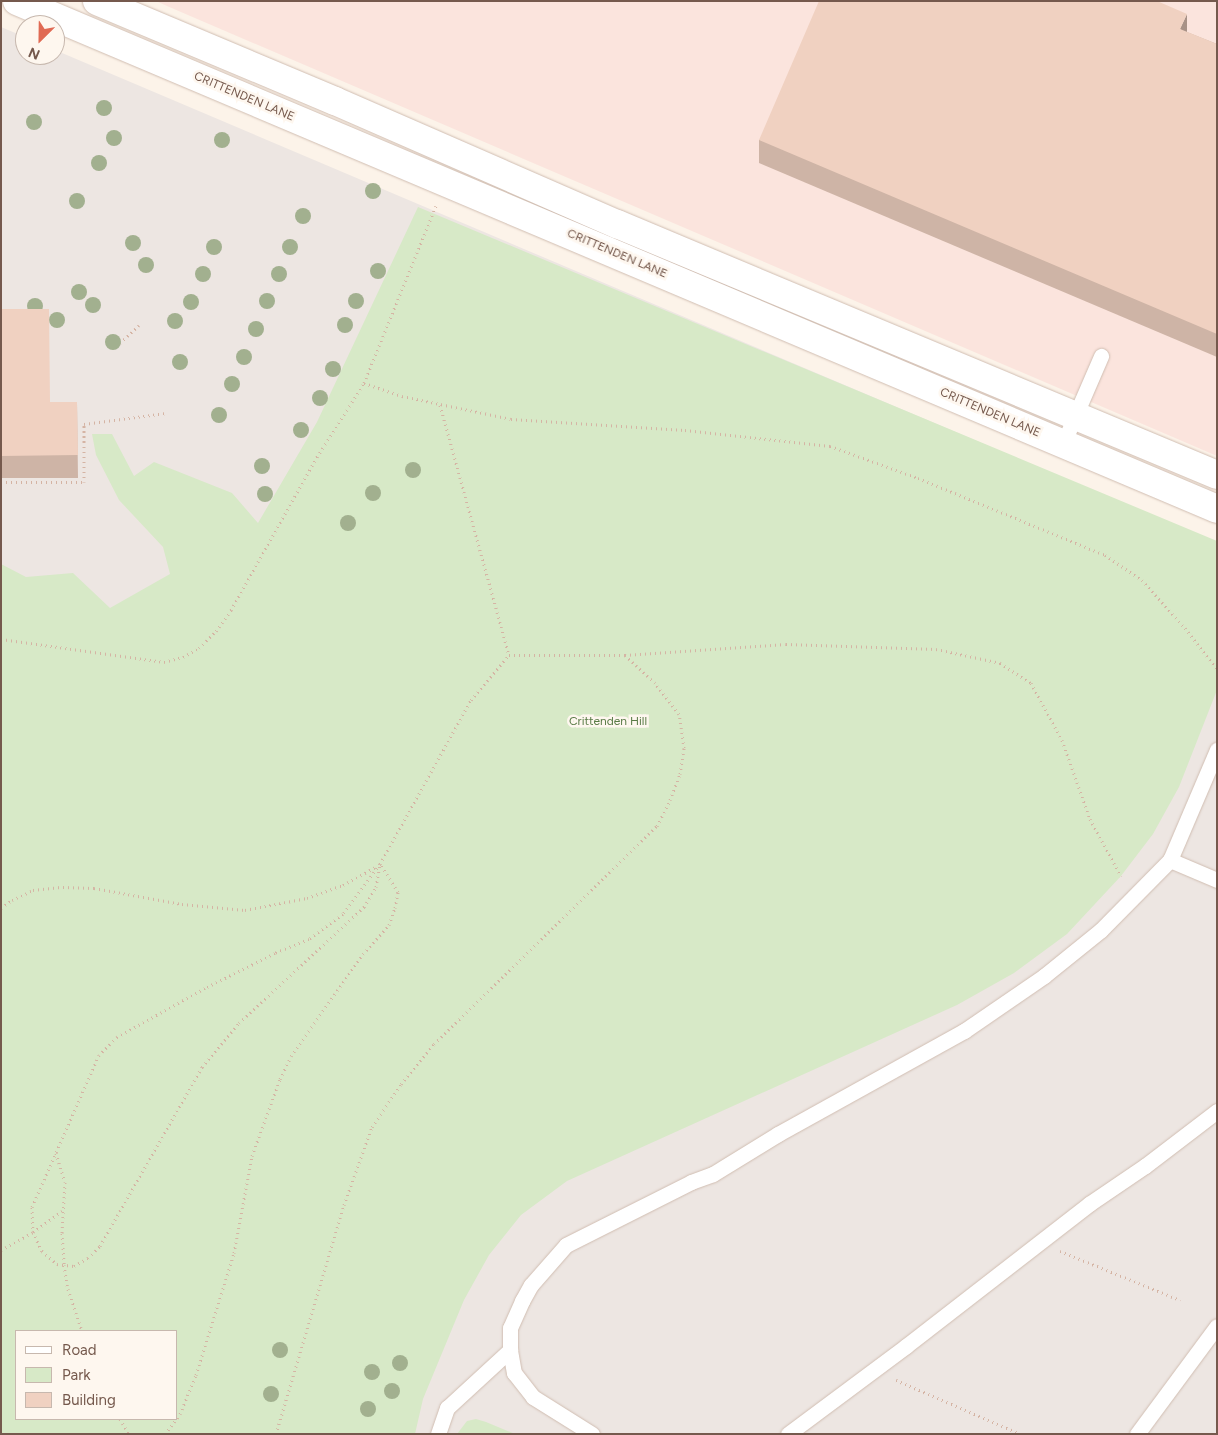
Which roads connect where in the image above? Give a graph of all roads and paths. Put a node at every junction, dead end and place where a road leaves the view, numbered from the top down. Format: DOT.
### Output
graph roads {
  1 [pos="17,1"];
  2 [pos="97,1"];
  3 [pos="446,183"];
  4 [pos="139,325"];
  5 [pos="120,343"];
  6 [pos="1101,356"];
  7 [pos="364,383"];
  8 [pos="440,404"];
  9 [pos="166,413"];
  10 [pos="1075,416"];
  11 [pos="1063,444"];
  12 [pos="1217,475"];
  13 [pos="1,482"];
  14 [pos="1217,509"];
  15 [pos="1,638"];
  16 [pos="509,655"];
  17 [pos="625,655"];
  18 [pos="1217,669"];
  19 [pos="1217,750"];
  20 [pos="1170,860"];
  21 [pos="380,864"];
  22 [pos="1121,876"];
  23 [pos="1217,880"];
  24 [pos="1,908"];
  25 [pos="1217,1111"];
  26 [pos="56,1153"];
  27 [pos="63,1210"];
  28 [pos="33,1232"];
  29 [pos="1051,1247"];
  30 [pos="1,1250"];
  31 [pos="64,1265"];
  32 [pos="1180,1300"];
  33 [pos="1217,1326"];
  34 [pos="82,1330"];
  35 [pos="510,1350"];
  36 [pos="892,1378"];
  37 [pos="178,1417"];
  38 [pos="121,1420"];
  39 [pos="176,1420"];
  40 [pos="129,1434"];
  41 [pos="165,1434"];
  42 [pos="276,1434"];
  43 [pos="438,1434"];
  44 [pos="592,1434"];
  45 [pos="788,1434"];
  46 [pos="1022,1434"];
  47 [pos="1137,1434"];
  1 -- 3 [label="street, CRITTENDEN LANE"];
  2 -- 10 [label="street"];
  3 -- 7 [label="path"];
  3 -- 11 [label="street, CRITTENDEN LANE"];
  4 -- 5 [label="path"];
  6 -- 10 [label="lane"];
  7 -- 8 [label="path"];
  7 -- 15 [label="path"];
  8 -- 16 [label="path"];
  8 -- 18 [label="path"];
  9 -- 13 [label="path"];
  10 -- 11 [label="lane"];
  10 -- 12 [label="street"];
  11 -- 14 [label="street, CRITTENDEN LANE"];
  16 -- 17 [label="path"];
  16 -- 21 [label="path"];
  17 -- 22 [label="path"];
  17 -- 42 [label="path"];
  19 -- 20 [label="lane"];
  20 -- 23 [label="lane"];
  20 -- 35 [label="lane"];
  21 -- 24 [label="path"];
  21 -- 26 [label="path"];
  21 -- 31 [label="path"];
  21 -- 37 [label="path"];
  25 -- 45 [label="lane"];
  26 -- 27 [label="path"];
  26 -- 28 [label="path"];
  27 -- 28 [label="path"];
  27 -- 31 [label="path"];
  28 -- 30 [label="path"];
  28 -- 31 [label="path"];
  29 -- 32 [label="path"];
  31 -- 34 [label="path"];
  33 -- 47 [label="lane"];
  35 -- 43 [label="lane"];
  35 -- 44 [label="lane"];
  36 -- 46 [label="path"];
  38 -- 40 [label="path"];
  39 -- 41 [label="path"];
}
